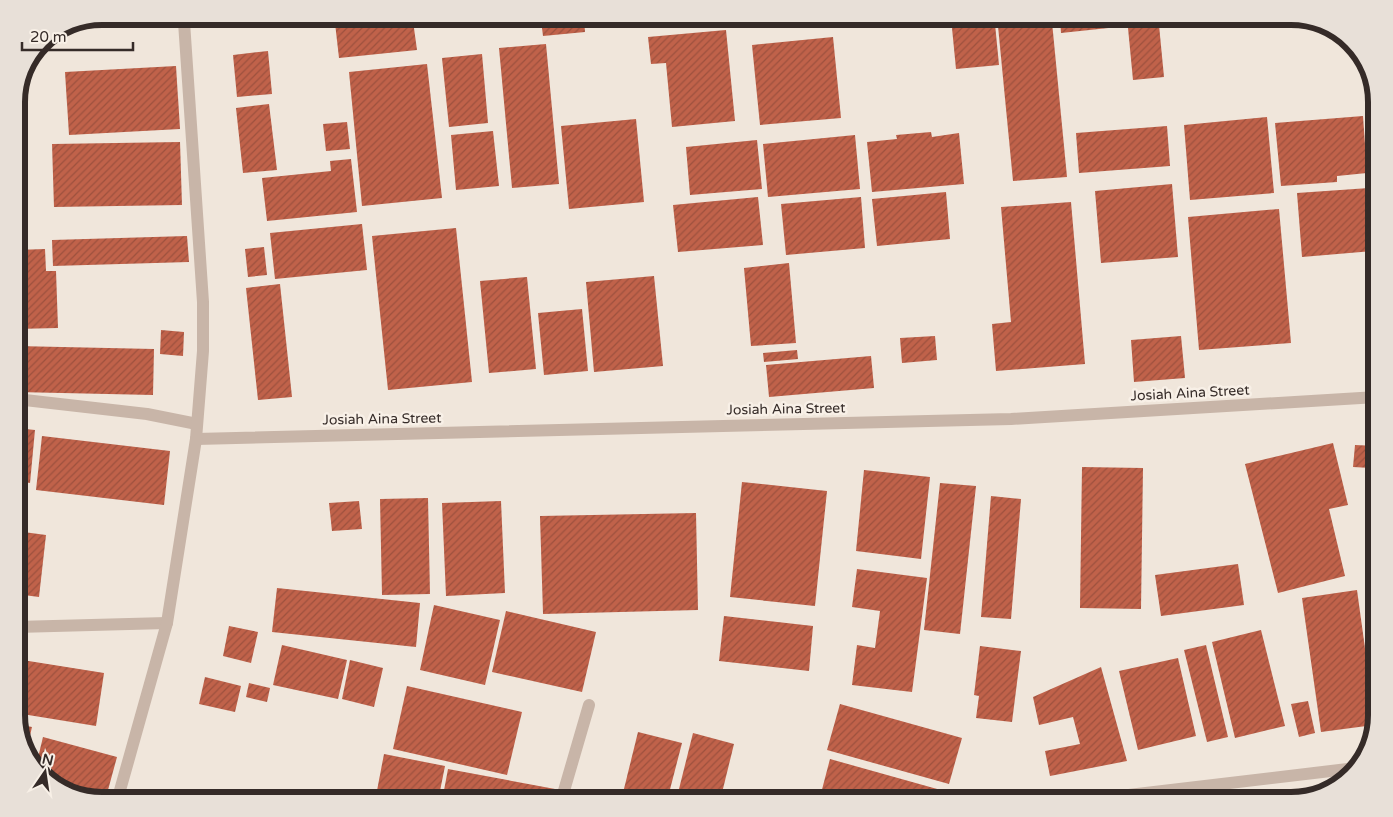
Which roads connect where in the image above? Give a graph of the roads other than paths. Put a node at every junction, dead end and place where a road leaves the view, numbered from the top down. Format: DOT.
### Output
graph roads {
  1 [pos="184,25"];
  2 [pos="1368,397"];
  3 [pos="25,400"];
  4 [pos="197,424"];
  5 [pos="196,438"];
  6 [pos="167,623"];
  7 [pos="25,627"];
  8 [pos="589,705"];
  9 [pos="1347,769"];
  10 [pos="120,792"];
  11 [pos="564,792"];
  12 [pos="1154,792"];
  1 -- 4 [label="street"];
  2 -- 5 [label="street, Josiah Aina Street"];
  3 -- 4 [label="street"];
  4 -- 5 [label="street"];
  5 -- 6 [label="street"];
  6 -- 7 [label="street"];
  6 -- 10 [label="street"];
  8 -- 11 [label="street"];
  9 -- 12 [label="street"];
}
